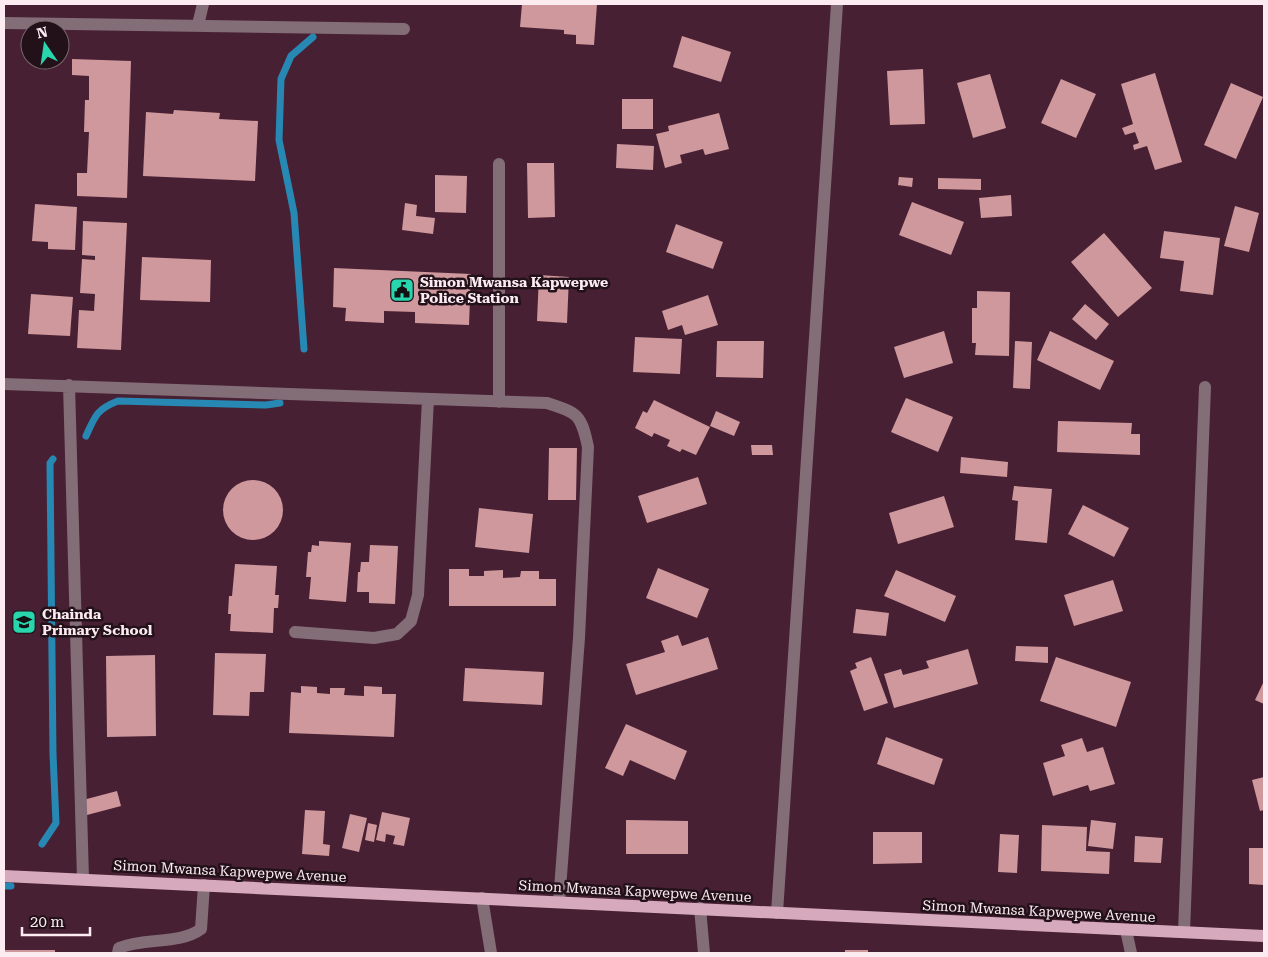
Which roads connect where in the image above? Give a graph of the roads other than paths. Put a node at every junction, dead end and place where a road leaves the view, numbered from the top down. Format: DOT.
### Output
graph roads {
  1 [pos="203,4"];
  2 [pos="836,4"];
  3 [pos="4,24"];
  4 [pos="198,25"];
  5 [pos="404,29"];
  6 [pos="499,164"];
  7 [pos="4,384"];
  8 [pos="69,385"];
  9 [pos="1205,387"];
  10 [pos="428,399"];
  11 [pos="500,402"];
  12 [pos="295,632"];
  13 [pos="4,876"];
  14 [pos="83,879"];
  15 [pos="204,885"];
  16 [pos="482,898"];
  17 [pos="559,902"];
  18 [pos="700,908"];
  19 [pos="777,914"];
  20 [pos="1126,930"];
  21 [pos="1184,932"];
  22 [pos="1264,936"];
  23 [pos="118,953"];
  24 [pos="490,953"];
  25 [pos="704,953"];
  26 [pos="1131,953"];
  1 -- 4 [label="street"];
  2 -- 19 [label="street"];
  3 -- 4 [label="street"];
  4 -- 5 [label="street"];
  6 -- 11 [label="street"];
  7 -- 8 [label="street"];
  8 -- 10 [label="street"];
  8 -- 14 [label="street"];
  9 -- 21 [label="street"];
  10 -- 11 [label="street"];
  10 -- 12 [label="street"];
  11 -- 17 [label="street"];
  13 -- 14 [label="main road, Simon Mwansa Kapwepwe Avenue"];
  14 -- 15 [label="main road, Simon Mwansa Kapwepwe Avenue"];
  15 -- 16 [label="main road, Simon Mwansa Kapwepwe Avenue"];
  15 -- 23 [label="street"];
  16 -- 17 [label="main road, Simon Mwansa Kapwepwe Avenue"];
  16 -- 24 [label="street"];
  17 -- 18 [label="main road, Simon Mwansa Kapwepwe Avenue"];
  18 -- 19 [label="main road, Simon Mwansa Kapwepwe Avenue"];
  18 -- 25 [label="street"];
  19 -- 20 [label="main road, Simon Mwansa Kapwepwe Avenue"];
  20 -- 21 [label="main road, Simon Mwansa Kapwepwe Avenue"];
  20 -- 26 [label="street"];
  21 -- 22 [label="main road, Simon Mwansa Kapwepwe Avenue"];
}
